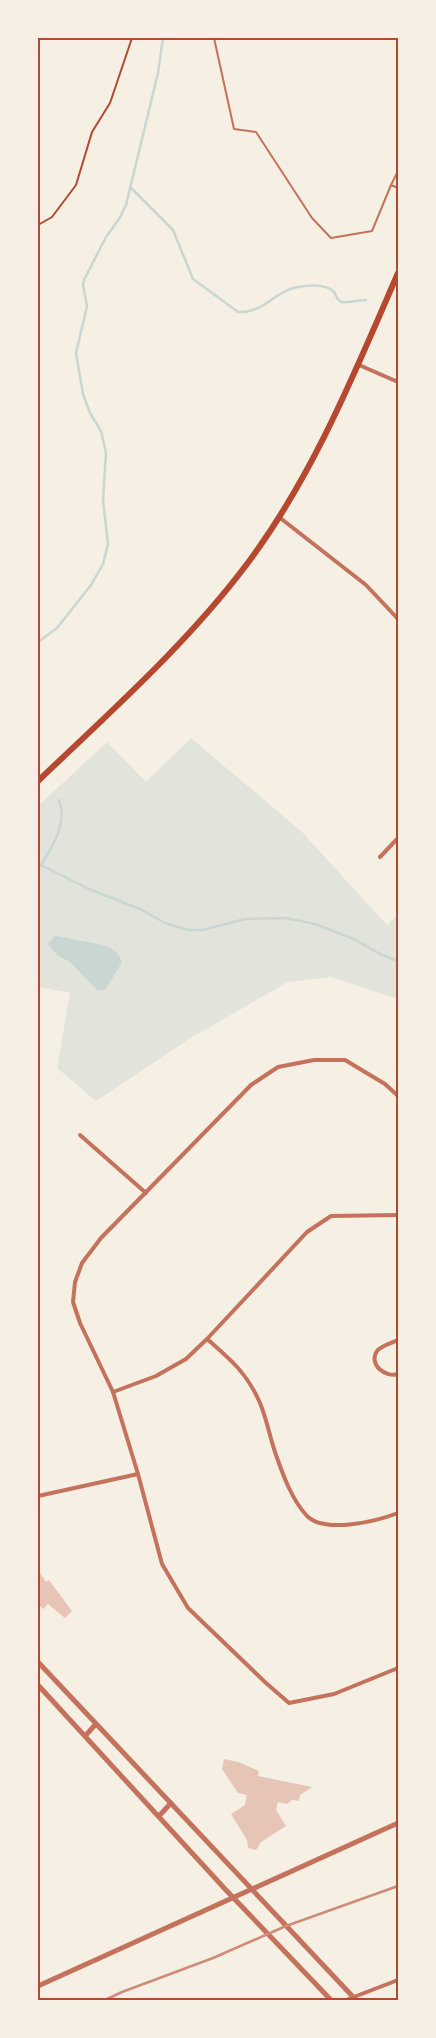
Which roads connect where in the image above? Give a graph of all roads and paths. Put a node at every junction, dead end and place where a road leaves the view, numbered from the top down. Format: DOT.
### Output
graph roads {
  1 [pos="132,38"];
  2 [pos="214,38"];
  3 [pos="398,172"];
  4 [pos="391,186"];
  5 [pos="398,188"];
  6 [pos="38,225"];
  7 [pos="398,273"];
  8 [pos="359,365"];
  9 [pos="398,382"];
  10 [pos="279,517"];
  11 [pos="398,619"];
  12 [pos="38,781"];
  13 [pos="398,838"];
  14 [pos="380,857"];
  15 [pos="398,1096"];
  16 [pos="80,1135"];
  17 [pos="146,1193"];
  18 [pos="398,1215"];
  19 [pos="207,1339"];
  20 [pos="398,1340"];
  21 [pos="398,1374"];
  22 [pos="113,1392"];
  23 [pos="138,1474"];
  24 [pos="38,1496"];
  25 [pos="398,1513"];
  26 [pos="38,1662"];
  27 [pos="398,1668"];
  28 [pos="38,1685"];
  29 [pos="95,1725"];
  30 [pos="85,1736"];
  31 [pos="172,1804"];
  32 [pos="158,1816"];
  33 [pos="398,1823"];
  34 [pos="251,1888"];
  35 [pos="233,1897"];
  36 [pos="398,1980"];
  37 [pos="38,1986"];
  38 [pos="354,1999"];
  39 [pos="331,2000"];
  40 [pos="346,2000"];
  1 -- 6 [label="path"];
  2 -- 4 [label="lane"];
  3 -- 4 [label="lane"];
  4 -- 5 [label="lane"];
  7 -- 8 [label="main road"];
  8 -- 9 [label="street"];
  8 -- 10 [label="main road"];
  10 -- 11 [label="street"];
  10 -- 12 [label="main road"];
  13 -- 14 [label="street"];
  15 -- 17 [label="street"];
  16 -- 17 [label="street"];
  17 -- 22 [label="street"];
  18 -- 19 [label="street"];
  19 -- 22 [label="street"];
  19 -- 25 [label="street"];
  20 -- 21 [label="street"];
  22 -- 23 [label="street"];
  23 -- 24 [label="street"];
  23 -- 27 [label="street"];
  26 -- 29 [label="street"];
  28 -- 30 [label="street"];
  29 -- 30 [label="street"];
  29 -- 31 [label="street"];
  30 -- 32 [label="street"];
  31 -- 32 [label="street"];
  31 -- 34 [label="street"];
  32 -- 35 [label="street"];
  33 -- 34 [label="street"];
  34 -- 35 [label="street"];
  34 -- 38 [label="street"];
  35 -- 37 [label="street"];
  35 -- 39 [label="street"];
  36 -- 38 [label="street"];
  38 -- 40 [label="street"];
}
